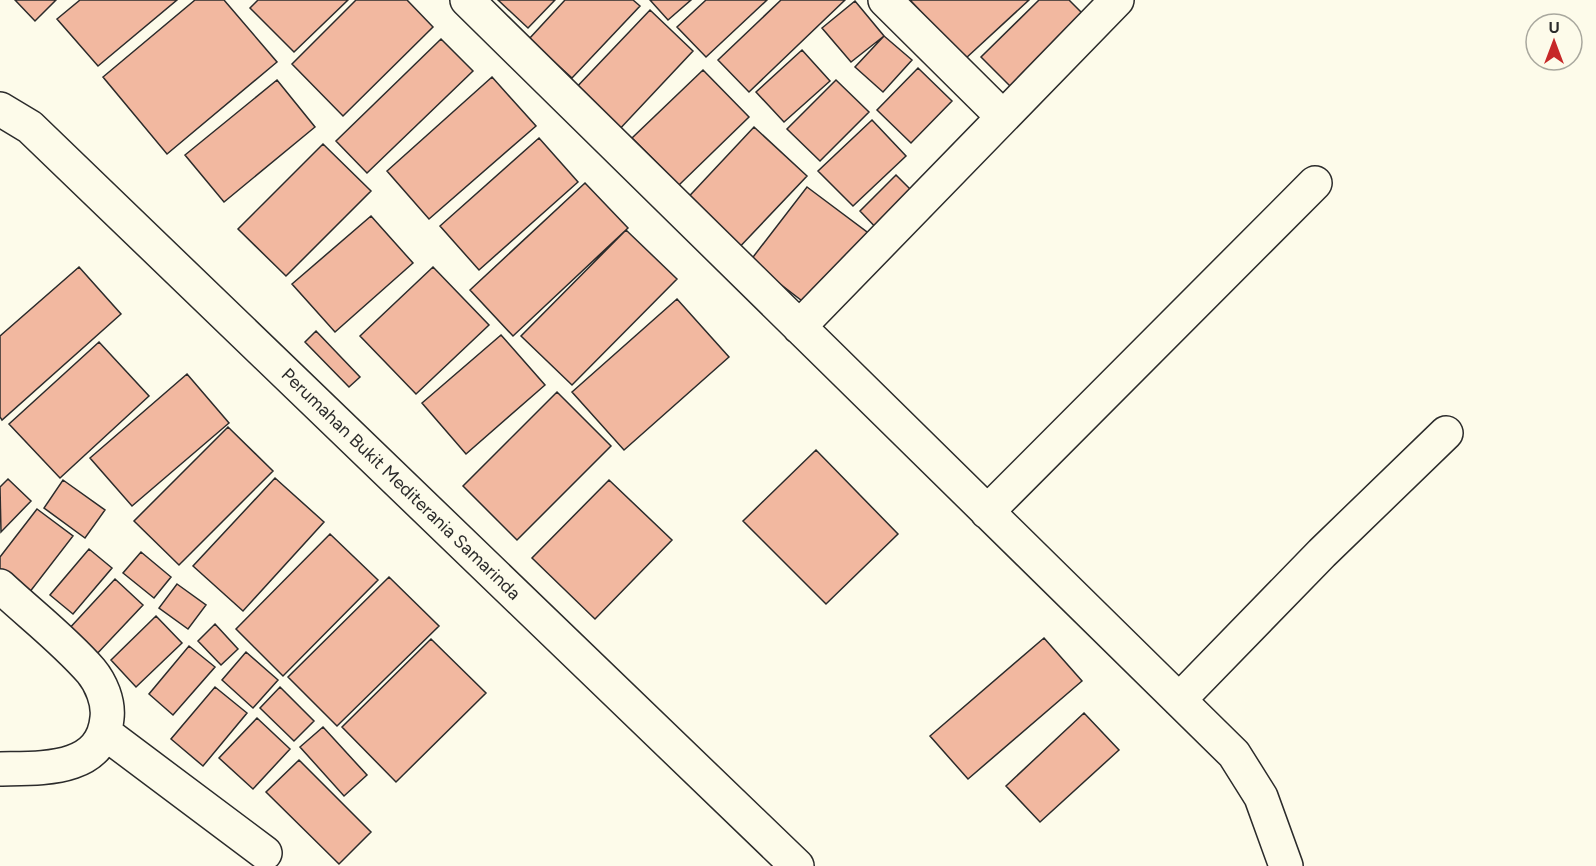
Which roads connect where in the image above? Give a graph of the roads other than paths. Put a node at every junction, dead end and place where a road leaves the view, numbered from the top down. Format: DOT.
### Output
graph roads {
  1 [pos="467,0"];
  2 [pos="885,0"];
  3 [pos="1118,0"];
  4 [pos="0,109"];
  5 [pos="1003,117"];
  6 [pos="1316,183"];
  7 [pos="799,327"];
  8 [pos="1446,433"];
  9 [pos="987,512"];
  10 [pos="0,586"];
  11 [pos="1179,700"];
  12 [pos="105,733"];
  13 [pos="0,769"];
  14 [pos="265,853"];
  15 [pos="797,866"];
  16 [pos="1286,866"];
  1 -- 7 [label="street"];
  2 -- 5 [label="street"];
  3 -- 5 [label="street"];
  4 -- 15 [label="street, Perumahan Bukit Mediterania Samarinda"];
  5 -- 7 [label="street"];
  6 -- 9 [label="street"];
  7 -- 9 [label="street"];
  8 -- 11 [label="street"];
  9 -- 11 [label="street"];
  10 -- 12 [label="street"];
  11 -- 16 [label="street"];
  12 -- 13 [label="street"];
  12 -- 14 [label="street"];
}
